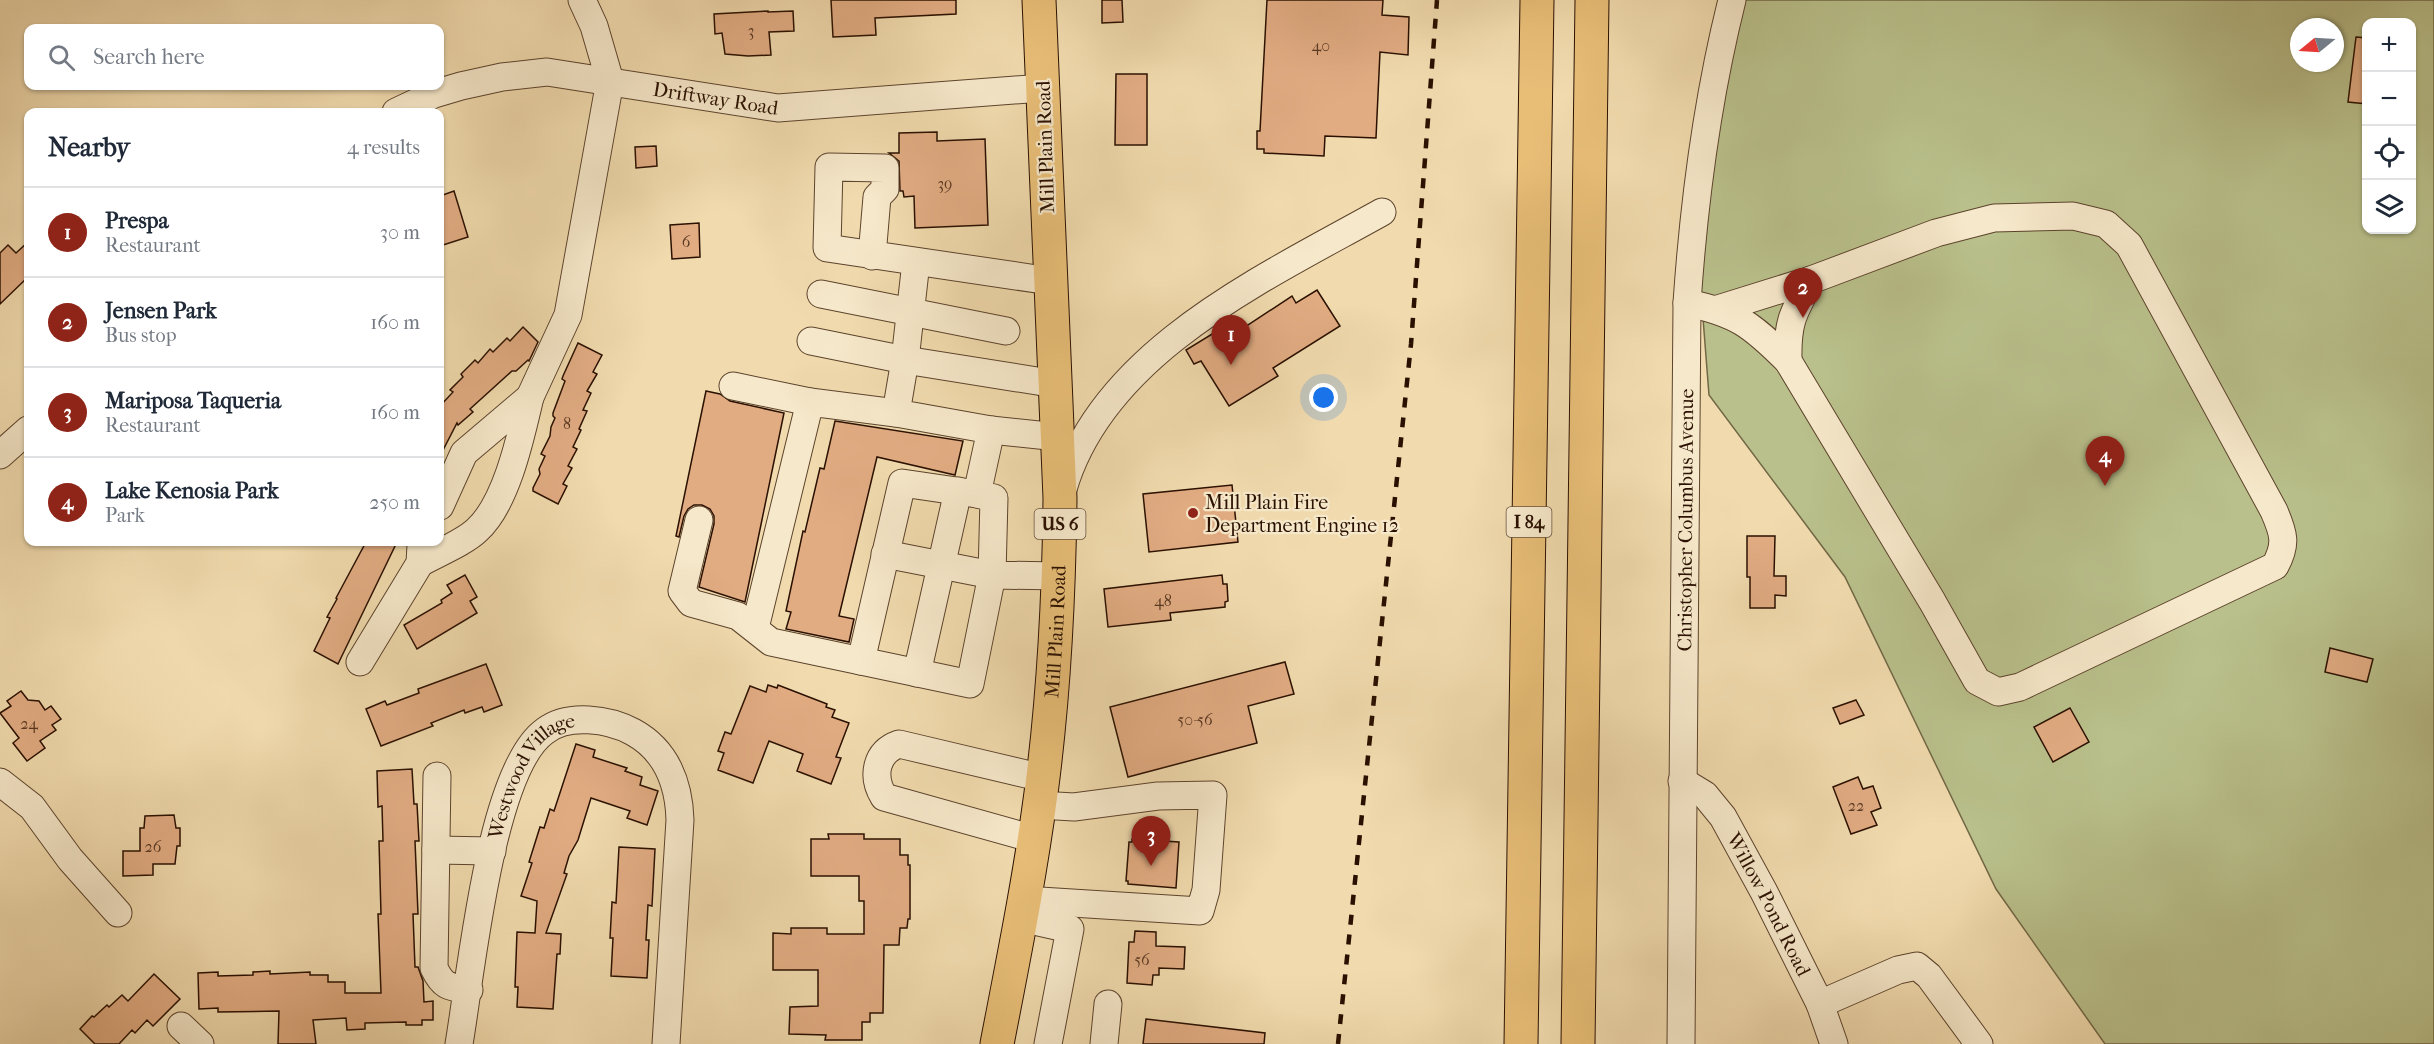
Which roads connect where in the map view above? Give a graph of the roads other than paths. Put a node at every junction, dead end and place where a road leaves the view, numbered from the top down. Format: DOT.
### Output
graph roads {
  1 [pos="582,0"];
  2 [pos="1039,0"];
  3 [pos="1537,0"];
  4 [pos="1592,0"];
  5 [pos="1732,0"];
  6 [pos="610,81"];
  7 [pos="1042,88"];
  8 [pos="404,108"];
  9 [pos="1382,212"];
  10 [pos="872,256"];
  11 [pos="916,262"];
  12 [pos="1811,280"];
  13 [pos="1050,281"];
  14 [pos="821,294"];
  15 [pos="1687,303"];
  16 [pos="1718,309"];
  17 [pos="911,311"];
  18 [pos="1006,331"];
  19 [pos="811,341"];
  20 [pos="906,360"];
  21 [pos="1788,361"];
  22 [pos="1056,384"];
  23 [pos="733,386"];
  24 [pos="530,397"];
  25 [pos="810,402"];
  26 [pos="896,413"];
  27 [pos="991,430"];
  28 [pos="24,434"];
  29 [pos="1058,437"];
  30 [pos="0,455"];
  31 [pos="968,493"];
  32 [pos="444,497"];
  33 [pos="1060,498"];
  34 [pos="699,520"];
  35 [pos="444,544"];
  36 [pos="438,546"];
  37 [pos="422,552"];
  38 [pos="885,554"];
  39 [pos="941,566"];
  40 [pos="992,575"];
  41 [pos="1060,576"];
  42 [pos="754,628"];
  43 [pos="861,661"];
  44 [pos="360,662"];
  45 [pos="916,673"];
  46 [pos="437,776"];
  47 [pos="1682,781"];
  48 [pos="0,782"];
  49 [pos="1041,791"];
  50 [pos="1034,838"];
  51 [pos="436,850"];
  52 [pos="492,851"];
  53 [pos="1022,909"];
  54 [pos="118,913"];
  55 [pos="469,990"];
  56 [pos="1108,1004"];
  57 [pos="1820,1004"];
  58 [pos="459,1044"];
  59 [pos="666,1044"];
  60 [pos="997,1044"];
  61 [pos="1048,1044"];
  62 [pos="1104,1044"];
  63 [pos="1521,1044"];
  64 [pos="1578,1044"];
  65 [pos="1681,1044"];
  66 [pos="1834,1044"];
  67 [pos="1978,1044"];
  1 -- 6 [label="street"];
  2 -- 7 [label="main road, Mill Plain Road / US 6"];
  3 -- 63 [label="main road, I 84"];
  4 -- 64 [label="main road"];
  5 -- 15 [label="street, Christopher Columbus Avenue"];
  6 -- 7 [label="street, Driftway Road"];
  6 -- 8 [label="street, Driftway Road"];
  6 -- 24 [label="street"];
  7 -- 13 [label="main road, Mill Plain Road / US 6"];
  9 -- 33 [label="street"];
  10 -- 11 [label="street"];
  11 -- 13 [label="street"];
  11 -- 17 [label="street"];
  12 -- 16 [label="street"];
  12 -- 21 [label="street"];
  12 -- 21 [label="street"];
  13 -- 22 [label="main road, Mill Plain Road / US 6"];
  14 -- 17 [label="street"];
  15 -- 16 [label="street"];
  15 -- 47 [label="street, Christopher Columbus Avenue"];
  16 -- 21 [label="street"];
  17 -- 18 [label="street"];
  17 -- 20 [label="street"];
  19 -- 20 [label="street"];
  20 -- 22 [label="street"];
  20 -- 26 [label="street"];
  22 -- 29 [label="main road, Mill Plain Road / US 6"];
  23 -- 25 [label="street"];
  24 -- 32 [label="street"];
  24 -- 35 [label="street"];
  25 -- 26 [label="street"];
  25 -- 42 [label="street"];
  26 -- 27 [label="street"];
  27 -- 29 [label="street"];
  27 -- 31 [label="street"];
  28 -- 30 [label="street"];
  29 -- 33 [label="main road, Mill Plain Road / US 6"];
  31 -- 38 [label="street"];
  31 -- 39 [label="street"];
  31 -- 40 [label="street"];
  33 -- 41 [label="main road, Mill Plain Road / US 6"];
  34 -- 42 [label="street"];
  36 -- 37 [label="street"];
  37 -- 44 [label="street"];
  38 -- 39 [label="street"];
  38 -- 43 [label="street"];
  39 -- 40 [label="street"];
  39 -- 45 [label="street"];
  40 -- 41 [label="street"];
  40 -- 45 [label="street"];
  41 -- 49 [label="main road, Mill Plain Road / US 6"];
  42 -- 43 [label="street"];
  43 -- 45 [label="street"];
  46 -- 51 [label="street"];
  47 -- 57 [label="street, Willow Pond Road"];
  47 -- 65 [label="street, Christopher Columbus Avenue"];
  48 -- 54 [label="street"];
  49 -- 50 [label="main road, Mill Plain Road / US 6"];
  49 -- 50 [label="street"];
  49 -- 53 [label="street"];
  50 -- 53 [label="main road, Mill Plain Road / US 6"];
  51 -- 52 [label="street"];
  51 -- 55 [label="street"];
  52 -- 55 [label="street, Westwood Village"];
  52 -- 59 [label="street, Westwood Village"];
  53 -- 60 [label="main road, Mill Plain Road / US 6"];
  53 -- 61 [label="street"];
  55 -- 58 [label="street, Westwood Village"];
  56 -- 62 [label="street"];
  57 -- 66 [label="street, Willow Pond Road"];
  57 -- 67 [label="street"];
}
